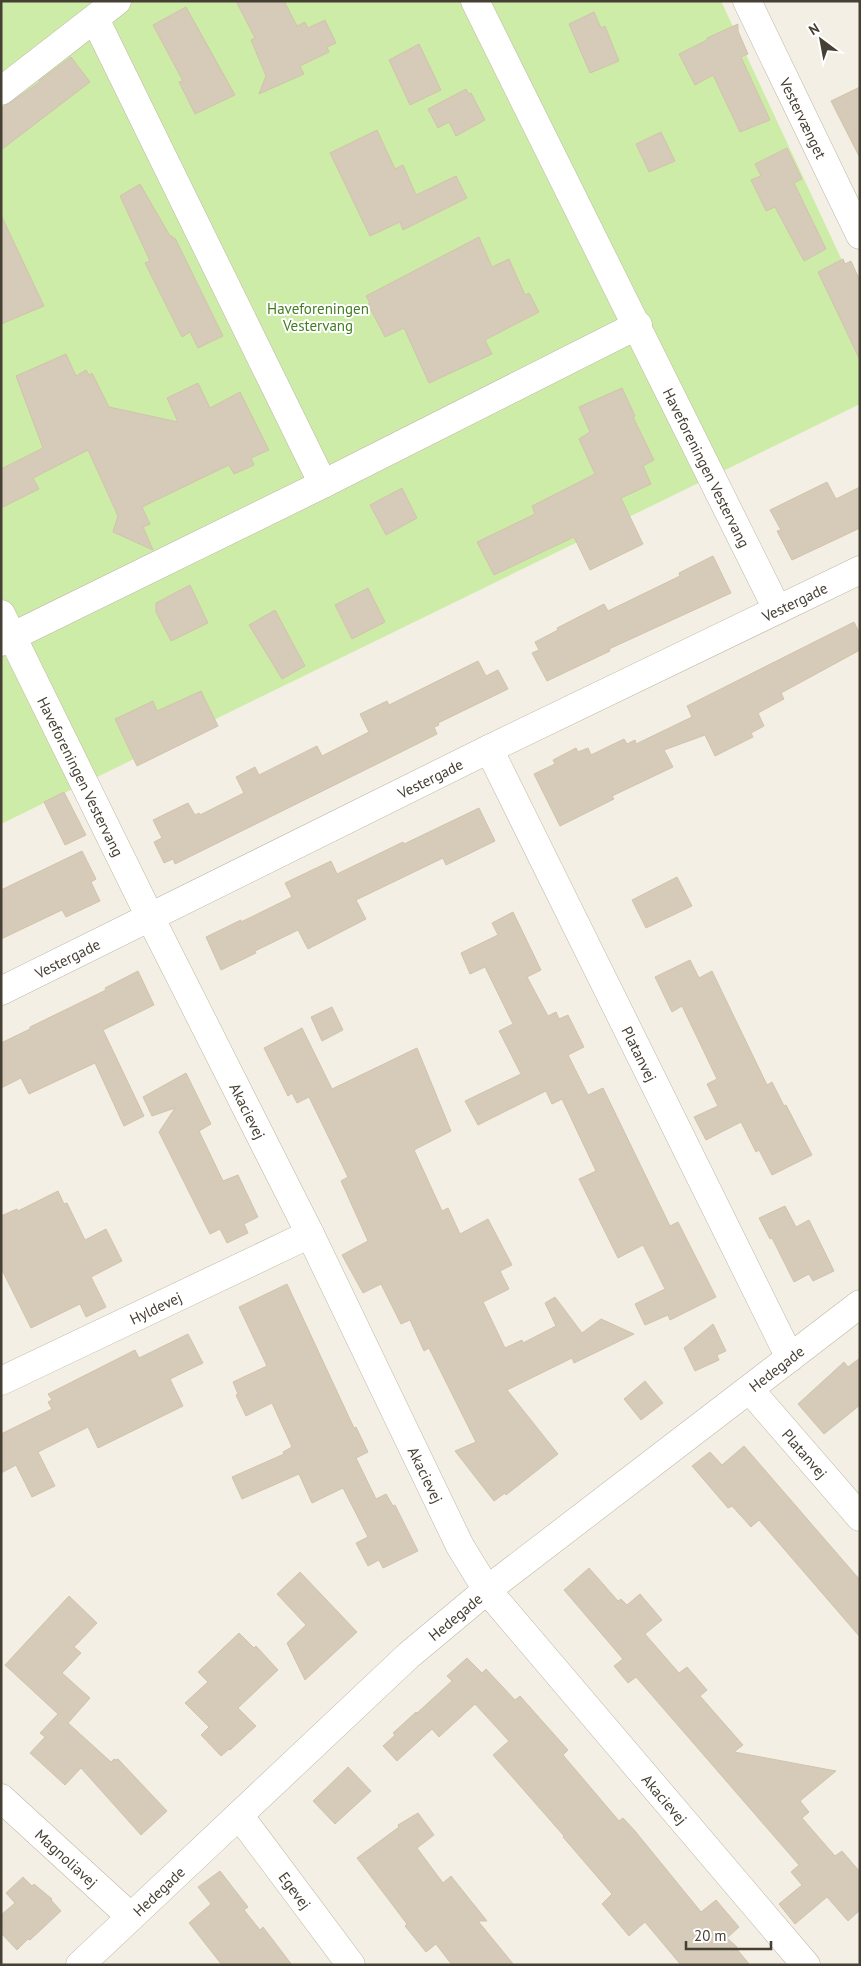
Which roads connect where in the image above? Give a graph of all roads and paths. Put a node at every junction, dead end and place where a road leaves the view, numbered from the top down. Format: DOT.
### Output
graph roads {
  1 [pos="118,1"];
  2 [pos="475,1"];
  3 [pos="747,1"];
  4 [pos="95,19"];
  5 [pos="1,91"];
  6 [pos="860,235"];
  7 [pos="638,325"];
  8 [pos="323,484"];
  9 [pos="860,570"];
  10 [pos="777,609"];
  11 [pos="5,631"];
  12 [pos="489,749"];
  13 [pos="150,916"];
  14 [pos="1,991"];
  15 [pos="310,1234"];
  16 [pos="860,1304"];
  17 [pos="790,1358"];
  18 [pos="1,1381"];
  19 [pos="750,1390"];
  20 [pos="860,1517"];
  21 [pos="487,1590"];
  22 [pos="1,1798"];
  23 [pos="238,1815"];
  24 [pos="131,1917"];
  25 [pos="80,1965"];
  26 [pos="351,1965"];
  27 [pos="806,1965"];
  1 -- 4 [label="street"];
  2 -- 7 [label="street, Haveforeningen Vestervang"];
  3 -- 6 [label="street, Vestervænget"];
  4 -- 5 [label="street"];
  4 -- 8 [label="street"];
  7 -- 8 [label="street, Haveforeningen Vestervang"];
  7 -- 10 [label="street, Haveforeningen Vestervang"];
  8 -- 11 [label="street, Haveforeningen Vestervang"];
  9 -- 10 [label="street, Vestergade"];
  10 -- 12 [label="street, Vestergade"];
  11 -- 13 [label="street, Haveforeningen Vestervang"];
  12 -- 13 [label="street, Vestergade"];
  12 -- 17 [label="street, Platanvej"];
  13 -- 14 [label="street, Vestergade"];
  13 -- 15 [label="street, Akacievej"];
  15 -- 18 [label="street, Hyldevej"];
  15 -- 21 [label="street, Akacievej"];
  16 -- 17 [label="street, Hedegade"];
  17 -- 19 [label="street, Hedegade"];
  19 -- 20 [label="street, Platanvej"];
  19 -- 21 [label="street, Hedegade"];
  21 -- 23 [label="street, Hedegade"];
  21 -- 27 [label="street, Akacievej"];
  22 -- 24 [label="street, Magnoliavej"];
  23 -- 24 [label="street, Hedegade"];
  23 -- 26 [label="street, Egevej"];
  24 -- 25 [label="street, Hedegade"];
}
